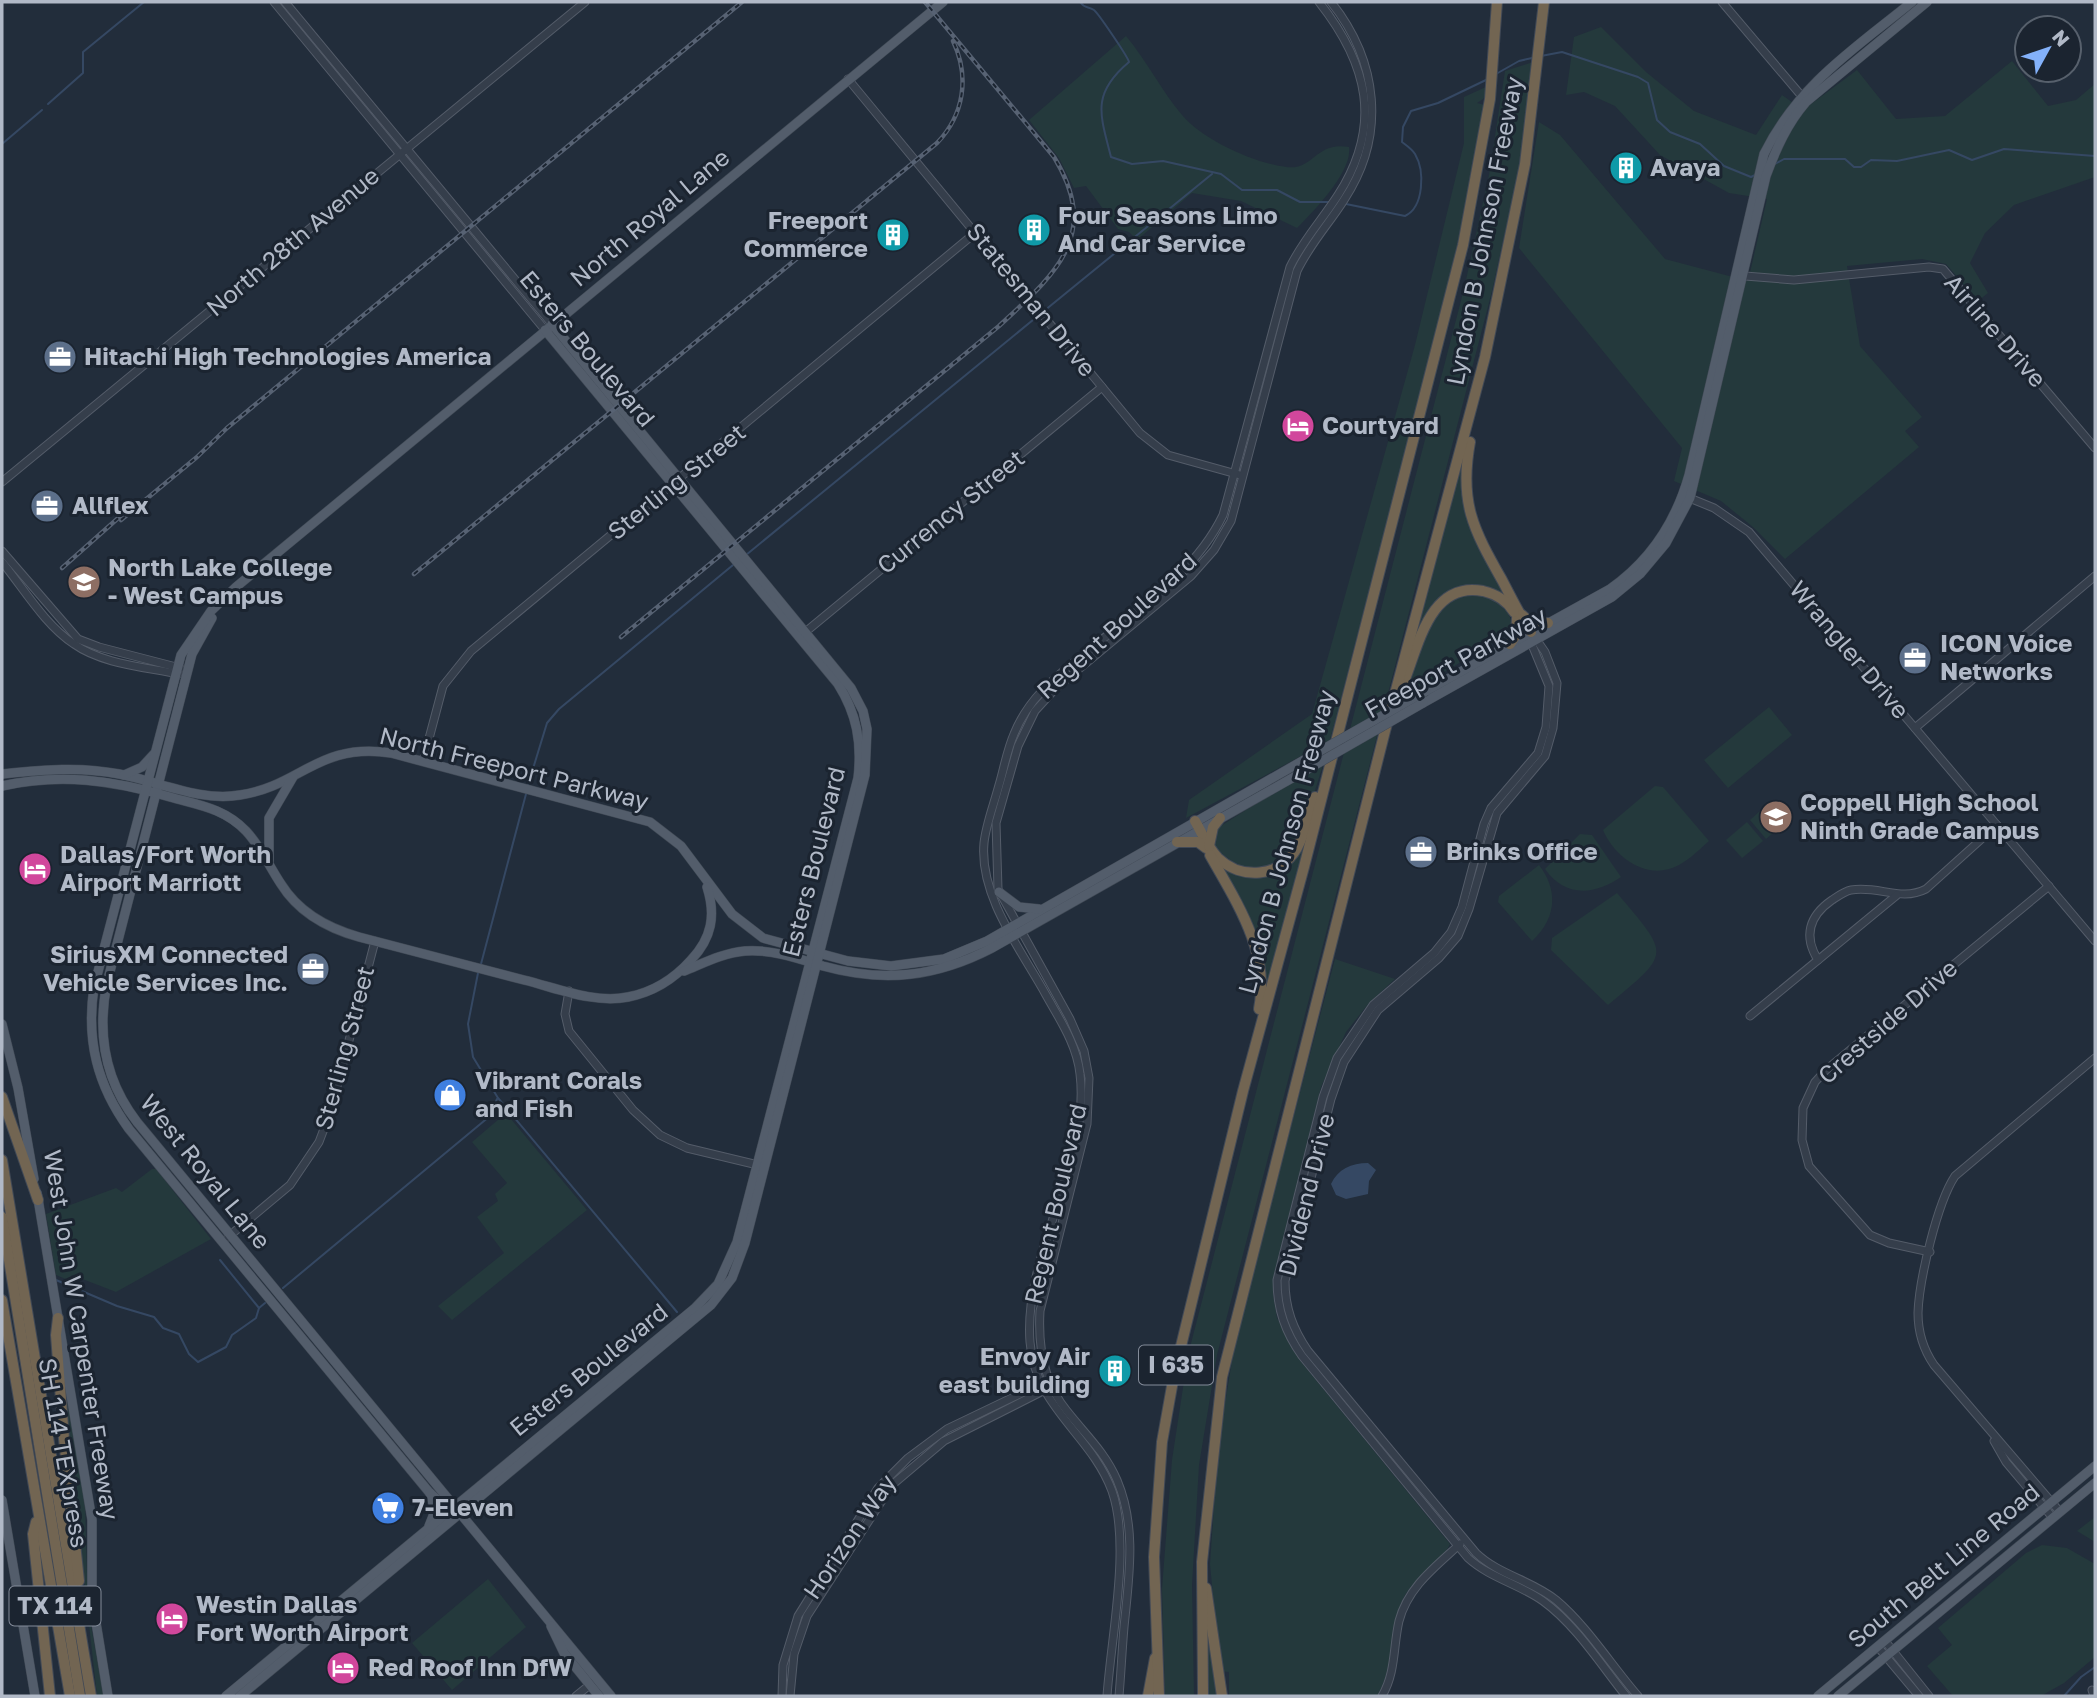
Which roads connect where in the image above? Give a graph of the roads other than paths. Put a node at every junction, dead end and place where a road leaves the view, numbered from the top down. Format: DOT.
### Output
graph roads {
  1 [pos="274,2"];
  2 [pos="285,2"];
  3 [pos="585,2"];
  4 [pos="943,2"];
  5 [pos="1320,2"];
  6 [pos="1331,2"];
  7 [pos="1497,2"];
  8 [pos="1544,2"];
  9 [pos="1722,2"];
  10 [pos="1912,2"];
  11 [pos="1927,2"];
  12 [pos="325,57"];
  13 [pos="848,79"];
  14 [pos="1803,99"];
  15 [pos="1364,146"];
  16 [pos="403,151"];
  17 [pos="1356,171"];
  18 [pos="975,233"];
  19 [pos="1740,274"];
  20 [pos="549,327"];
  21 [pos="1485,357"];
  22 [pos="1265,380"];
  23 [pos="1102,387"];
  24 [pos="2095,449"];
  25 [pos="1240,475"];
  26 [pos="2,482"];
  27 [pos="677,482"];
  28 [pos="1687,497"];
  29 [pos="2,551"];
  30 [pos="2,562"];
  31 [pos="2095,576"];
  32 [pos="1631,578"];
  33 [pos="1519,616"];
  34 [pos="1548,623"];
  35 [pos="803,634"];
  36 [pos="1532,637"];
  37 [pos="1510,644"];
  38 [pos="183,672"];
  39 [pos="1351,681"];
  40 [pos="1915,728"];
  41 [pos="1385,731"];
  42 [pos="157,750"];
  43 [pos="423,761"];
  44 [pos="2,774"];
  45 [pos="44,775"];
  46 [pos="124,775"];
  47 [pos="294,775"];
  48 [pos="2,786"];
  49 [pos="153,787"];
  50 [pos="1220,818"];
  51 [pos="1997,825"];
  52 [pos="1196,826"];
  53 [pos="1177,842"];
  54 [pos="1207,847"];
  55 [pos="269,863"];
  56 [pos="705,879"];
  57 [pos="2049,886"];
  58 [pos="999,892"];
  59 [pos="1897,895"];
  60 [pos="1044,908"];
  61 [pos="1015,930"];
  62 [pos="107,937"];
  63 [pos="117,940"];
  64 [pos="374,941"];
  65 [pos="2095,942"];
  66 [pos="816,958"];
  67 [pos="1818,960"];
  68 [pos="929,962"];
  69 [pos="679,973"];
  70 [pos="894,977"];
  71 [pos="569,991"];
  72 [pos="1750,1016"];
  73 [pos="2,1024"];
  74 [pos="106,1056"];
  75 [pos="2095,1058"];
  76 [pos="95,1059"];
  77 [pos="1243,1091"];
  78 [pos="2,1097"];
  79 [pos="164,1155"];
  80 [pos="2,1160"];
  81 [pos="156,1162"];
  82 [pos="760,1166"];
  83 [pos="38,1199"];
  84 [pos="2,1217"];
  85 [pos="230,1235"];
  86 [pos="222,1242"];
  87 [pos="1930,1252"];
  88 [pos="2,1300"];
  89 [pos="58,1318"];
  90 [pos="1047,1386"];
  91 [pos="925,1444"];
  92 [pos="931,1451"];
  93 [pos="2095,1466"];
  94 [pos="2095,1483"];
  95 [pos="429,1492"];
  96 [pos="2,1500"];
  97 [pos="2048,1505"];
  98 [pos="455,1510"];
  99 [pos="2056,1515"];
  100 [pos="37,1516"];
  101 [pos="425,1531"];
  102 [pos="1461,1542"];
  103 [pos="1202,1562"];
  104 [pos="826,1570"];
  105 [pos="833,1574"];
  106 [pos="79,1619"];
  107 [pos="1882,1644"];
  108 [pos="1158,1645"];
  109 [pos="1889,1654"];
  110 [pos="1606,1665"];
  111 [pos="593,1682"];
  112 [pos="35,1696"];
  113 [pos="50,1696"];
  114 [pos="70,1696"];
  115 [pos="80,1696"];
  116 [pos="91,1696"];
  117 [pos="108,1696"];
  118 [pos="226,1696"];
  119 [pos="240,1696"];
  120 [pos="576,1696"];
  121 [pos="599,1696"];
  122 [pos="611,1696"];
  123 [pos="782,1696"];
  124 [pos="790,1696"];
  125 [pos="1107,1696"];
  126 [pos="1119,1696"];
  127 [pos="1148,1696"];
  128 [pos="1159,1696"];
  129 [pos="1203,1696"];
  130 [pos="1222,1696"];
  131 [pos="1382,1696"];
  132 [pos="1626,1696"];
  133 [pos="1638,1696"];
  134 [pos="1818,1696"];
  135 [pos="1838,1696"];
  136 [pos="1919,1696"];
  137 [pos="1929,1696"];
  1 -- 12 [label="street, Esters Boulevard"];
  2 -- 12 [label="street, Esters Boulevard"];
  3 -- 16 [label="street, North 28th Avenue"];
  4 -- 13 [label="main road, North Royal Lane"];
  5 -- 15 [label="street, Regent Boulevard"];
  6 -- 15 [label="street, Regent Boulevard"];
  7 -- 39 [label="highway, Lyndon B Johnson Freeway / I 635"];
  8 -- 21 [label="highway, Lyndon B Johnson Freeway / I 635"];
  9 -- 14 [label="street"];
  10 -- 14 [label="main road, Freeport Parkway"];
  11 -- 14 [label="main road, Freeport Parkway"];
  12 -- 16 [label="street, Esters Boulevard"];
  13 -- 18 [label="street, Statesman Drive"];
  13 -- 20 [label="main road, North Royal Lane"];
  14 -- 19 [label="main road, Freeport Parkway"];
  15 -- 17 [label="street, Regent Boulevard"];
  16 -- 20 [label="street, Esters Boulevard"];
  16 -- 26 [label="street, North 28th Avenue"];
  17 -- 22 [label="street, Regent Boulevard"];
  17 -- 22 [label="street, Regent Boulevard"];
  18 -- 23 [label="street, Statesman Drive"];
  18 -- 27 [label="street, Sterling Street"];
  19 -- 24 [label="street, Airline Drive"];
  19 -- 28 [label="main road, Freeport Parkway"];
  20 -- 27 [label="main road, Esters Boulevard"];
  20 -- 38 [label="main road, North Royal Lane"];
  21 -- 33 [label="highway"];
  21 -- 41 [label="highway, Lyndon B Johnson Freeway / I 635"];
  22 -- 25 [label="street, Regent Boulevard"];
  23 -- 25 [label="street, Statesman Drive"];
  23 -- 35 [label="street, Currency Street"];
  25 -- 58 [label="street, Regent Boulevard"];
  25 -- 61 [label="street, Regent Boulevard"];
  27 -- 35 [label="main road, Esters Boulevard"];
  27 -- 43 [label="street, Sterling Street"];
  28 -- 32 [label="main road, Freeport Parkway"];
  28 -- 40 [label="street, Wrangler Drive"];
  29 -- 38 [label="street"];
  30 -- 38 [label="street"];
  31 -- 40 [label="street"];
  32 -- 34 [label="main road, Freeport Parkway"];
  32 -- 36 [label="main road, Freeport Parkway"];
  33 -- 34 [label="highway"];
  33 -- 36 [label="highway"];
  33 -- 37 [label="highway"];
  33 -- 41 [label="highway"];
  34 -- 36 [label="main road, Freeport Parkway"];
  35 -- 66 [label="main road, Esters Boulevard"];
  36 -- 37 [label="main road, Freeport Parkway"];
  36 -- 50 [label="main road, Freeport Parkway, bridge"];
  36 -- 102 [label="street, Dividend Drive"];
  37 -- 52 [label="main road, Freeport Parkway, bridge"];
  38 -- 42 [label="main road, North Royal Lane"];
  38 -- 49 [label="main road, West Royal Lane"];
  39 -- 54 [label="highway"];
  39 -- 77 [label="highway, Lyndon B Johnson Freeway / I 635"];
  40 -- 51 [label="street, Wrangler Drive"];
  41 -- 103 [label="highway, Lyndon B Johnson Freeway / I 635"];
  42 -- 46 [label="main road"];
  42 -- 49 [label="main road, North Royal Lane"];
  43 -- 47 [label="main road, North Freeport Parkway"];
  43 -- 56 [label="main road, North Freeport Parkway"];
  44 -- 45 [label="main road"];
  45 -- 46 [label="main road"];
  45 -- 48 [label="main road"];
  45 -- 49 [label="main road"];
  46 -- 49 [label="main road"];
  47 -- 49 [label="main road"];
  47 -- 55 [label="main road"];
  49 -- 55 [label="main road"];
  49 -- 62 [label="main road, West Royal Lane"];
  49 -- 63 [label="main road, West Royal Lane"];
  50 -- 52 [label="main road, Freeport Parkway"];
  50 -- 54 [label="highway"];
  51 -- 57 [label="street, Wrangler Drive"];
  51 -- 59 [label="street"];
  52 -- 53 [label="main road, Freeport Parkway"];
  52 -- 54 [label="highway"];
  52 -- 60 [label="main road, Freeport Parkway"];
  53 -- 54 [label="highway"];
  53 -- 61 [label="main road, Freeport Parkway"];
  54 -- 77 [label="highway"];
  55 -- 64 [label="main road"];
  56 -- 66 [label="main road, Freeport Parkway"];
  56 -- 69 [label="main road"];
  57 -- 65 [label="street, Wrangler Drive"];
  57 -- 87 [label="street, Crestside Drive"];
  58 -- 60 [label="main road"];
  58 -- 61 [label="street, Regent Boulevard"];
  59 -- 67 [label="street"];
  59 -- 67 [label="street"];
  60 -- 61 [label="main road, Freeport Parkway"];
  61 -- 68 [label="main road, Freeport Parkway"];
  61 -- 70 [label="main road, Freeport Parkway"];
  61 -- 90 [label="street, Regent Boulevard"];
  62 -- 63 [label="main road"];
  62 -- 76 [label="main road, West Royal Lane"];
  63 -- 74 [label="main road, West Royal Lane"];
  64 -- 71 [label="main road"];
  64 -- 85 [label="street, Sterling Street"];
  66 -- 68 [label="main road, Freeport Parkway"];
  66 -- 69 [label="main road, Freeport Parkway"];
  66 -- 70 [label="main road, Freeport Parkway"];
  66 -- 82 [label="main road, Esters Boulevard"];
  67 -- 72 [label="street"];
  68 -- 70 [label="main road"];
  69 -- 71 [label="main road"];
  71 -- 82 [label="street"];
  73 -- 83 [label="main road, West John W Carpenter Freeway"];
  74 -- 76 [label="main road"];
  74 -- 79 [label="main road, West Royal Lane"];
  75 -- 87 [label="street"];
  76 -- 81 [label="main road, West Royal Lane"];
  77 -- 108 [label="highway, Lyndon B Johnson Freeway / I 635"];
  78 -- 83 [label="highway"];
  79 -- 81 [label="main road"];
  79 -- 85 [label="main road, West Royal Lane"];
  80 -- 106 [label="highway, West John W Carpenter Freeway / TX 114"];
  81 -- 86 [label="main road, West Royal Lane"];
  82 -- 98 [label="main road, Esters Boulevard"];
  83 -- 89 [label="main road, West John W Carpenter Freeway"];
  84 -- 115 [label="highway, SH 114 TEXpress"];
  85 -- 86 [label="street, Sterling Street"];
  85 -- 98 [label="main road, West Royal Lane"];
  86 -- 95 [label="main road, West Royal Lane"];
  87 -- 97 [label="street"];
  88 -- 100 [label="highway, TX 114"];
  89 -- 106 [label="highway"];
  89 -- 117 [label="main road, West John W Carpenter Freeway"];
  90 -- 91 [label="street, Horizon Way"];
  90 -- 92 [label="street, Horizon Way"];
  90 -- 125 [label="street, Regent Boulevard"];
  90 -- 126 [label="street, Regent Boulevard"];
  91 -- 92 [label="street"];
  91 -- 104 [label="street, Horizon Way"];
  92 -- 105 [label="street, Horizon Way"];
  93 -- 97 [label="main road, South Belt Line Road"];
  94 -- 99 [label="main road, South Belt Line Road"];
  95 -- 98 [label="main road, West Royal Lane"];
  95 -- 101 [label="main road"];
  96 -- 112 [label="main road"];
  97 -- 99 [label="street"];
  97 -- 107 [label="main road, South Belt Line Road"];
  98 -- 101 [label="main road, Esters Boulevard"];
  98 -- 111 [label="main road, West Royal Lane"];
  98 -- 119 [label="main road, Esters Boulevard"];
  99 -- 109 [label="main road, South Belt Line Road"];
  100 -- 113 [label="highway"];
  100 -- 114 [label="highway, TX 114"];
  101 -- 118 [label="main road, Esters Boulevard"];
  102 -- 110 [label="street, Dividend Drive"];
  102 -- 131 [label="street"];
  103 -- 129 [label="highway, Lyndon B Johnson Freeway / I 635"];
  103 -- 130 [label="highway"];
  104 -- 105 [label="street"];
  104 -- 123 [label="street, Horizon Way"];
  105 -- 124 [label="street, Horizon Way"];
  106 -- 116 [label="highway, West John W Carpenter Freeway / TX 114"];
  107 -- 109 [label="street"];
  107 -- 134 [label="main road, South Belt Line Road"];
  108 -- 127 [label="highway"];
  108 -- 128 [label="highway, Lyndon B Johnson Freeway / I 635"];
  109 -- 135 [label="main road, South Belt Line Road"];
  109 -- 136 [label="street"];
  109 -- 137 [label="street"];
  110 -- 132 [label="street, Dividend Drive"];
  110 -- 133 [label="street, Dividend Drive"];
  111 -- 120 [label="street"];
  111 -- 121 [label="main road, West Royal Lane"];
  111 -- 122 [label="main road, West Royal Lane"];
}
